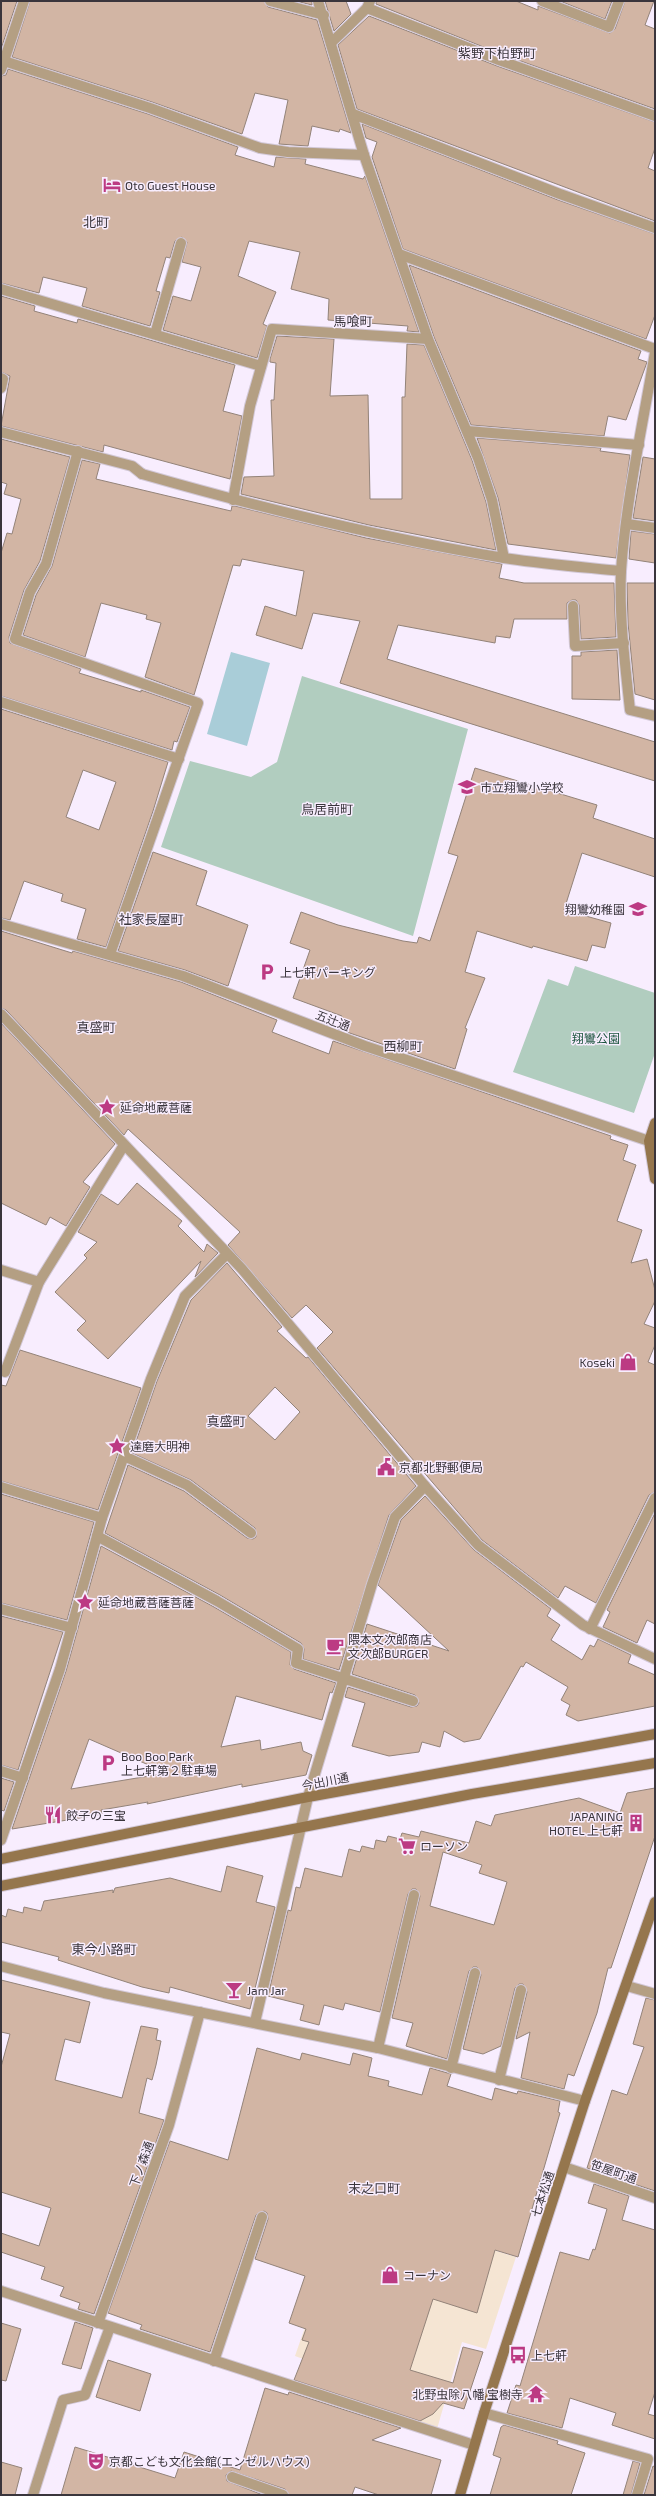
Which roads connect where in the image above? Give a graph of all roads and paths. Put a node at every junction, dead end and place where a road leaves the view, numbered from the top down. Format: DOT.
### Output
graph roads {
  1 [pos="24,1"];
  2 [pos="270,1"];
  3 [pos="318,1"];
  4 [pos="542,1"];
  5 [pos="618,1"];
  6 [pos="368,5"];
  7 [pos="324,15"];
  8 [pos="332,43"];
  9 [pos="2,66"];
  10 [pos="353,114"];
  11 [pos="655,116"];
  12 [pos="364,155"];
  13 [pos="655,228"];
  14 [pos="181,243"];
  15 [pos="399,254"];
  16 [pos="1,289"];
  17 [pos="154,334"];
  18 [pos="428,339"];
  19 [pos="655,351"];
  20 [pos="261,366"];
  21 [pos="1,378"];
  22 [pos="1,388"];
  23 [pos="467,431"];
  24 [pos="1,432"];
  25 [pos="639,445"];
  26 [pos="78,451"];
  27 [pos="233,500"];
  28 [pos="627,524"];
  29 [pos="655,528"];
  30 [pos="504,558"];
  31 [pos="621,571"];
  32 [pos="574,606"];
  33 [pos="624,643"];
  34 [pos="1,702"];
  35 [pos="655,716"];
  36 [pos="179,759"];
  37 [pos="1,924"];
  38 [pos="110,954"];
  39 [pos="1,1014"];
  40 [pos="655,1123"];
  41 [pos="652,1142"];
  42 [pos="124,1145"];
  43 [pos="655,1178"];
  44 [pos="227,1254"];
  45 [pos="1,1270"];
  46 [pos="39,1282"];
  47 [pos="5,1372"];
  48 [pos="124,1456"];
  49 [pos="425,1486"];
  50 [pos="1,1487"];
  51 [pos="655,1498"];
  52 [pos="102,1518"];
  53 [pos="251,1533"];
  54 [pos="97,1536"];
  55 [pos="1,1609"];
  56 [pos="72,1628"];
  57 [pos="590,1629"];
  58 [pos="655,1659"];
  59 [pos="344,1679"];
  60 [pos="413,1701"];
  61 [pos="655,1734"];
  62 [pos="655,1763"];
  63 [pos="1,1771"];
  64 [pos="23,1778"];
  65 [pos="308,1797"];
  66 [pos="301,1827"];
  67 [pos="1,1840"];
  68 [pos="1,1859"];
  69 [pos="1,1886"];
  70 [pos="414,1895"];
  71 [pos="655,1902"];
  72 [pos="1,1966"];
  73 [pos="475,1973"];
  74 [pos="627,1986"];
  75 [pos="521,1990"];
  76 [pos="655,1994"];
  77 [pos="200,2012"];
  78 [pos="255,2022"];
  79 [pos="378,2048"];
  80 [pos="451,2068"];
  81 [pos="499,2080"];
  82 [pos="585,2101"];
  83 [pos="564,2167"];
  84 [pos="655,2198"];
  85 [pos="262,2217"];
  86 [pos="1,2291"];
  87 [pos="98,2323"];
  88 [pos="110,2327"];
  89 [pos="214,2361"];
  90 [pos="484,2413"];
  91 [pos="474,2445"];
  92 [pos="232,2478"];
  93 [pos="254,2485"];
  94 [pos="33,2495"];
  95 [pos="251,2495"];
  96 [pos="283,2495"];
  97 [pos="460,2495"];
  98 [pos="637,2495"];
  1 -- 9 [label="street"];
  2 -- 7 [label="street"];
  3 -- 7 [label="street"];
  4 -- 5 [label="street"];
  6 -- 8 [label="street"];
  6 -- 11 [label="street"];
  7 -- 8 [label="street"];
  8 -- 10 [label="street"];
  9 -- 12 [label="street"];
  10 -- 12 [label="street"];
  10 -- 13 [label="street"];
  12 -- 15 [label="street"];
  14 -- 17 [label="street"];
  15 -- 18 [label="street"];
  15 -- 19 [label="street"];
  16 -- 17 [label="street"];
  17 -- 20 [label="street"];
  18 -- 20 [label="street"];
  18 -- 23 [label="street"];
  19 -- 25 [label="street"];
  20 -- 27 [label="street"];
  21 -- 22 [label="street"];
  23 -- 25 [label="street"];
  23 -- 30 [label="street"];
  24 -- 26 [label="street"];
  25 -- 28 [label="street"];
  26 -- 27 [label="street"];
  26 -- 36 [label="street"];
  27 -- 30 [label="street"];
  28 -- 29 [label="street"];
  28 -- 31 [label="street"];
  30 -- 31 [label="street"];
  31 -- 33 [label="street"];
  32 -- 33 [label="street"];
  33 -- 35 [label="street"];
  34 -- 36 [label="street"];
  36 -- 38 [label="street"];
  37 -- 38 [label="street, 五辻通"];
  38 -- 41 [label="street, 五辻通"];
  39 -- 42 [label="street"];
  40 -- 41 [label="main road"];
  41 -- 43 [label="main road"];
  42 -- 44 [label="street"];
  42 -- 46 [label="street"];
  44 -- 48 [label="street"];
  44 -- 49 [label="street"];
  45 -- 46 [label="street"];
  46 -- 47 [label="street"];
  48 -- 52 [label="street"];
  48 -- 53 [label="street"];
  49 -- 57 [label="street"];
  49 -- 59 [label="street"];
  50 -- 52 [label="street"];
  51 -- 57 [label="street"];
  52 -- 54 [label="street"];
  54 -- 56 [label="street"];
  54 -- 59 [label="street"];
  55 -- 56 [label="street"];
  56 -- 64 [label="street"];
  57 -- 58 [label="street"];
  59 -- 60 [label="street"];
  59 -- 65 [label="street"];
  61 -- 65 [label="main road, 今出川通"];
  62 -- 66 [label="main road"];
  63 -- 64 [label="street"];
  64 -- 67 [label="street"];
  65 -- 66 [label="street"];
  65 -- 68 [label="main road, 今出川通"];
  66 -- 69 [label="main road"];
  66 -- 78 [label="street"];
  70 -- 79 [label="street"];
  71 -- 74 [label="main road, 七本松通"];
  72 -- 77 [label="street"];
  73 -- 80 [label="street"];
  74 -- 76 [label="street"];
  74 -- 82 [label="main road, 七本松通"];
  75 -- 81 [label="street"];
  77 -- 78 [label="street"];
  77 -- 87 [label="street, 下ノ森通"];
  78 -- 79 [label="street"];
  79 -- 80 [label="street"];
  80 -- 81 [label="street"];
  81 -- 82 [label="street"];
  82 -- 83 [label="main road, 七本松通"];
  83 -- 84 [label="street, 笹屋町通"];
  83 -- 90 [label="main road, 七本松通"];
  85 -- 89 [label="street"];
  86 -- 87 [label="street"];
  87 -- 88 [label="street"];
  88 -- 89 [label="street"];
  88 -- 94 [label="street"];
  89 -- 91 [label="street"];
  90 -- 91 [label="main road, 七本松通"];
  90 -- 98 [label="street"];
  91 -- 97 [label="main road, 七本松通"];
  92 -- 93 [label="street"];
  93 -- 95 [label="street"];
  93 -- 96 [label="street"];
}
